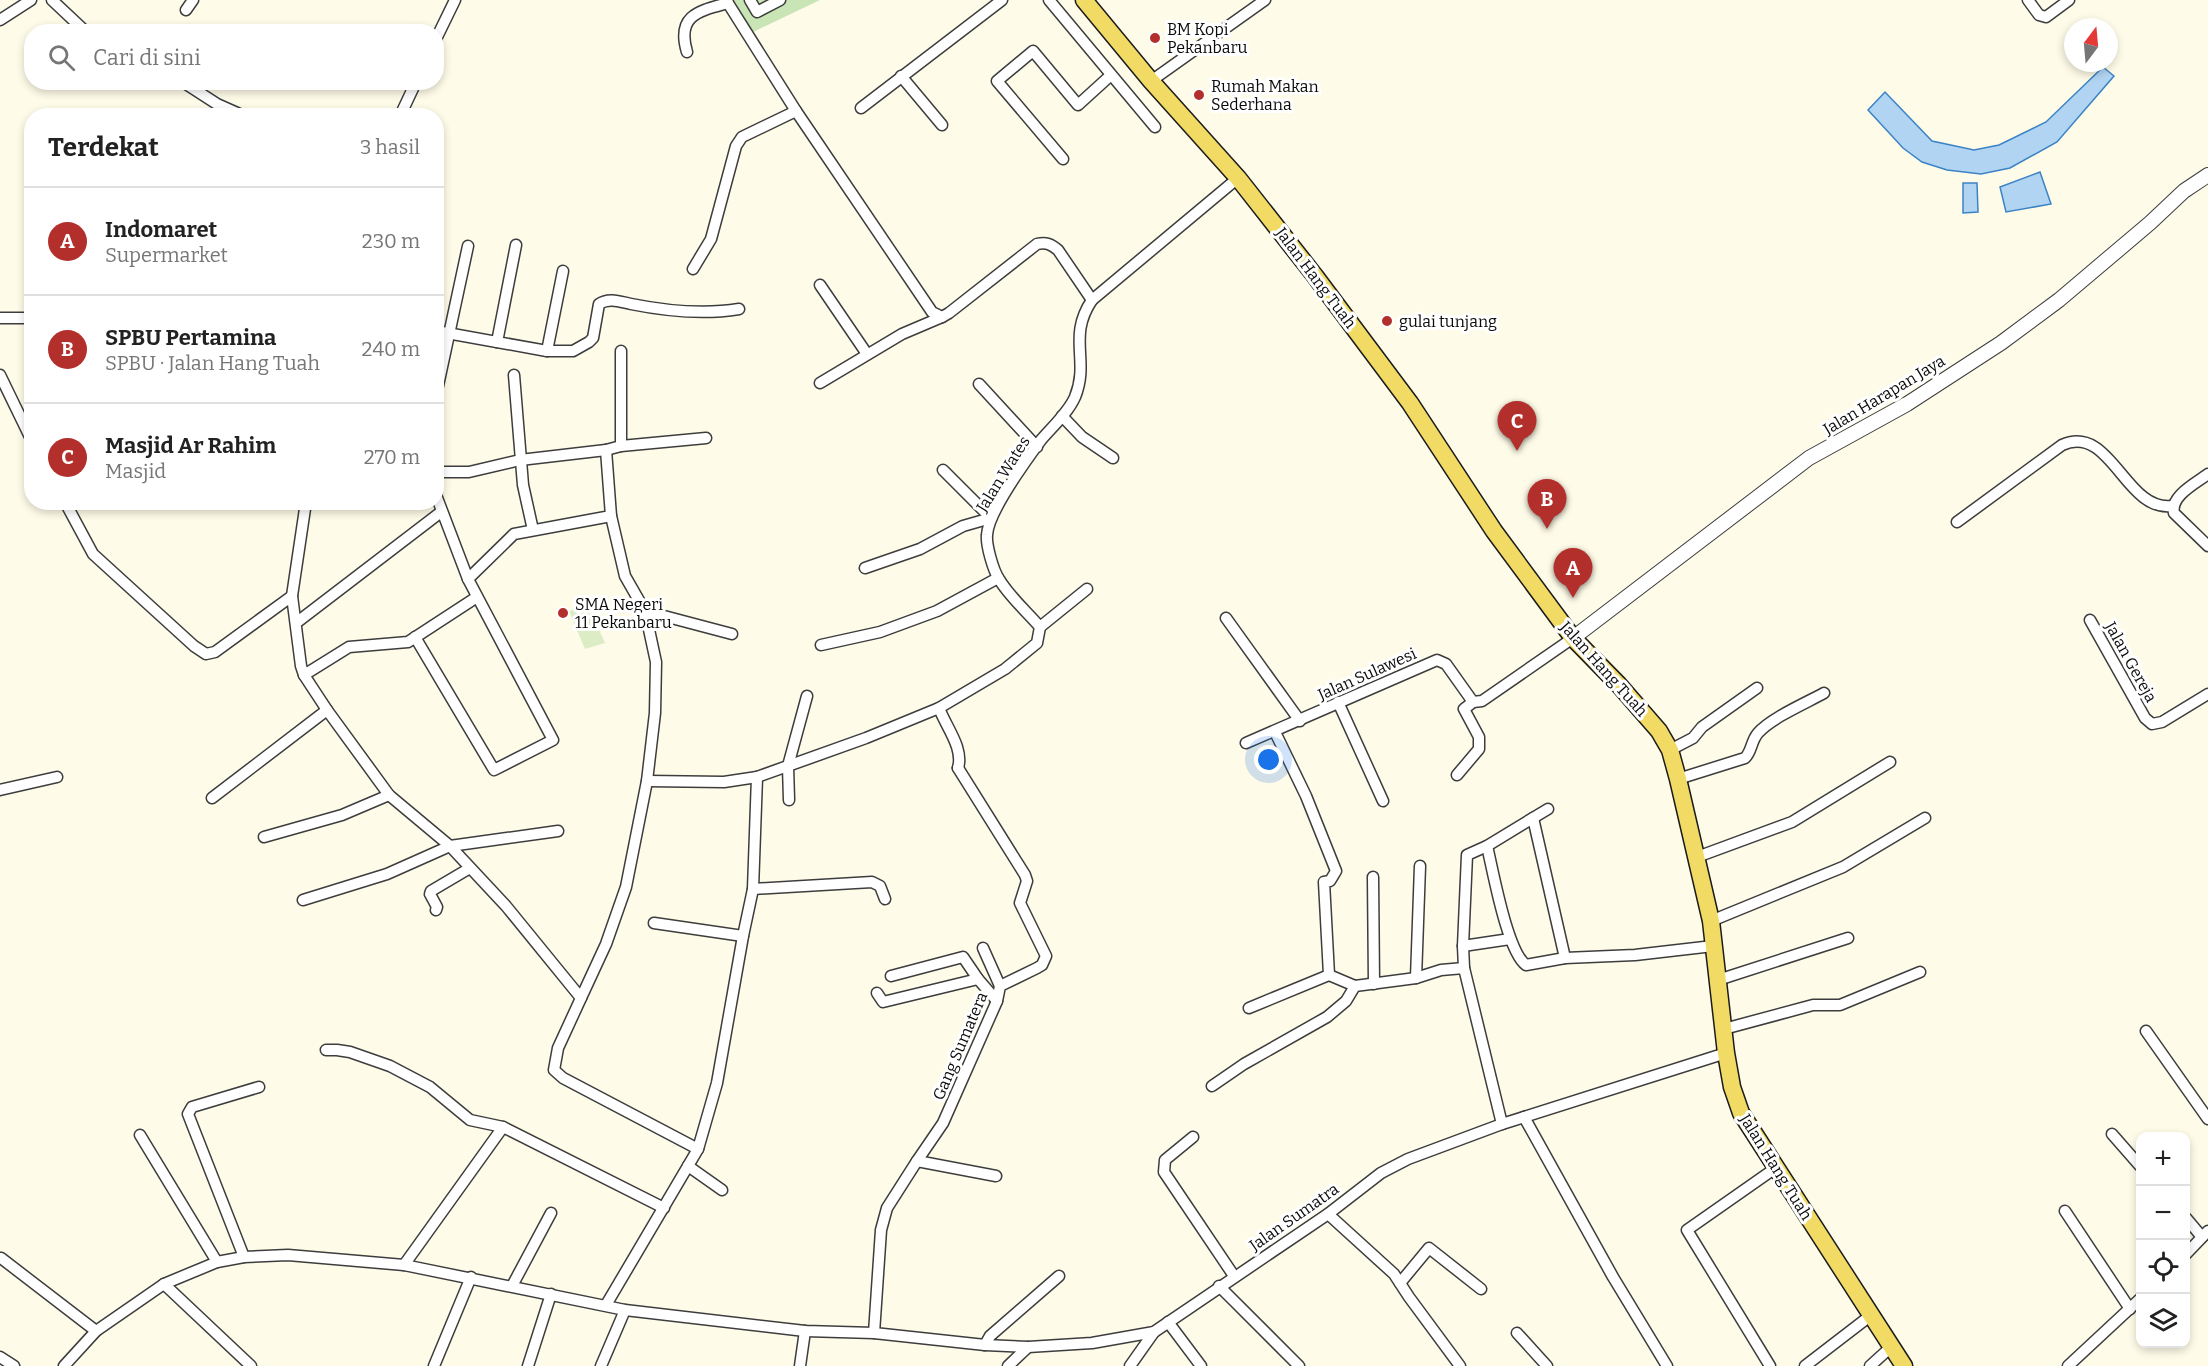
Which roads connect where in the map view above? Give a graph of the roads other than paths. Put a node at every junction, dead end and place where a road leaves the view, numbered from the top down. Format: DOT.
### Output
graph roads {
  1 [pos="31,0"];
  2 [pos="52,0"];
  3 [pos="193,0"];
  4 [pos="455,0"];
  5 [pos="750,0"];
  6 [pos="780,0"];
  7 [pos="1002,0"];
  8 [pos="1049,0"];
  9 [pos="1084,0"];
  10 [pos="1265,0"];
  11 [pos="2028,0"];
  12 [pos="2069,0"];
  13 [pos="727,1"];
  14 [pos="186,10"];
  15 [pos="0,20"];
  16 [pos="78,24"];
  17 [pos="443,24"];
  18 [pos="687,52"];
  19 [pos="1111,75"];
  20 [pos="901,76"];
  21 [pos="1150,81"];
  22 [pos="195,90"];
  23 [pos="412,90"];
  24 [pos="226,108"];
  25 [pos="404,108"];
  26 [pos="861,108"];
  27 [pos="796,111"];
  28 [pos="942,125"];
  29 [pos="1155,127"];
  30 [pos="1063,159"];
  31 [pos="2208,175"];
  32 [pos="1238,178"];
  33 [pos="516,244"];
  34 [pos="468,246"];
  35 [pos="693,269"];
  36 [pos="563,271"];
  37 [pos="820,285"];
  38 [pos="1092,300"];
  39 [pos="739,309"];
  40 [pos="942,317"];
  41 [pos="0,318"];
  42 [pos="24,318"];
  43 [pos="444,333"];
  44 [pos="449,334"];
  45 [pos="497,342"];
  46 [pos="547,351"];
  47 [pos="621,351"];
  48 [pos="867,354"];
  49 [pos="444,357"];
  50 [pos="0,375"];
  51 [pos="514,375"];
  52 [pos="820,383"];
  53 [pos="979,384"];
  54 [pos="1062,416"];
  55 [pos="24,424"];
  56 [pos="706,438"];
  57 [pos="621,446"];
  58 [pos="1037,447"];
  59 [pos="606,450"];
  60 [pos="1113,458"];
  61 [pos="520,459"];
  62 [pos="943,470"];
  63 [pos="444,472"];
  64 [pos="2208,474"];
  65 [pos="2172,506"];
  66 [pos="69,510"];
  67 [pos="305,510"];
  68 [pos="441,512"];
  69 [pos="611,516"];
  70 [pos="991,518"];
  71 [pos="1957,522"];
  72 [pos="533,530"];
  73 [pos="2208,546"];
  74 [pos="865,568"];
  75 [pos="998,578"];
  76 [pos="468,579"];
  77 [pos="1087,589"];
  78 [pos="292,596"];
  79 [pos="477,597"];
  80 [pos="645,611"];
  81 [pos="1226,618"];
  82 [pos="2090,620"];
  83 [pos="296,623"];
  84 [pos="1041,627"];
  85 [pos="732,634"];
  86 [pos="415,637"];
  87 [pos="1573,638"];
  88 [pos="821,645"];
  89 [pos="304,675"];
  90 [pos="1757,688"];
  91 [pos="1824,693"];
  92 [pos="2208,694"];
  93 [pos="807,696"];
  94 [pos="1338,702"];
  95 [pos="1473,702"];
  96 [pos="939,708"];
  97 [pos="327,710"];
  98 [pos="1300,721"];
  99 [pos="1275,732"];
  100 [pos="1246,743"];
  101 [pos="1670,750"];
  102 [pos="1890,762"];
  103 [pos="788,766"];
  104 [pos="1457,775"];
  105 [pos="57,777"];
  106 [pos="757,777"];
  107 [pos="1678,779"];
  108 [pos="647,781"];
  109 [pos="0,789"];
  110 [pos="389,795"];
  111 [pos="213,798"];
  112 [pos="789,800"];
  113 [pos="1383,801"];
  114 [pos="1548,809"];
  115 [pos="1533,818"];
  116 [pos="1925,818"];
  117 [pos="558,831"];
  118 [pos="264,837"];
  119 [pos="450,846"];
  120 [pos="1487,846"];
  121 [pos="1697,857"];
  122 [pos="1419,866"];
  123 [pos="470,868"];
  124 [pos="1373,877"];
  125 [pos="753,889"];
  126 [pos="885,899"];
  127 [pos="303,900"];
  128 [pos="436,910"];
  129 [pos="1711,921"];
  130 [pos="654,923"];
  131 [pos="743,936"];
  132 [pos="1510,939"];
  133 [pos="1848,939"];
  134 [pos="1463,946"];
  135 [pos="1713,946"];
  136 [pos="983,948"];
  137 [pos="1565,958"];
  138 [pos="1464,968"];
  139 [pos="1920,972"];
  140 [pos="891,975"];
  141 [pos="1329,975"];
  142 [pos="1416,978"];
  143 [pos="978,979"];
  144 [pos="1718,980"];
  145 [pos="1374,984"];
  146 [pos="1000,986"];
  147 [pos="1355,986"];
  148 [pos="877,993"];
  149 [pos="581,998"];
  150 [pos="998,1000"];
  151 [pos="1249,1008"];
  152 [pos="1724,1029"];
  153 [pos="2146,1031"];
  154 [pos="326,1050"];
  155 [pos="1726,1053"];
  156 [pos="1212,1086"];
  157 [pos="259,1087"];
  158 [pos="1524,1117"];
  159 [pos="2208,1119"];
  160 [pos="1502,1124"];
  161 [pos="503,1127"];
  162 [pos="2112,1134"];
  163 [pos="140,1135"];
  164 [pos="1193,1137"];
  165 [pos="698,1149"];
  166 [pos="916,1161"];
  167 [pos="2136,1161"];
  168 [pos="688,1166"];
  169 [pos="1777,1167"];
  170 [pos="996,1176"];
  171 [pos="722,1190"];
  172 [pos="664,1208"];
  173 [pos="2065,1211"];
  174 [pos="551,1213"];
  175 [pos="1328,1214"];
  176 [pos="2190,1221"];
  177 [pos="2205,1234"];
  178 [pos="2190,1250"];
  179 [pos="244,1257"];
  180 [pos="1,1258"];
  181 [pos="217,1262"];
  182 [pos="404,1265"];
  183 [pos="1059,1276"];
  184 [pos="1234,1276"];
  185 [pos="471,1277"];
  186 [pos="1400,1283"];
  187 [pos="164,1284"];
  188 [pos="512,1286"];
  189 [pos="1220,1286"];
  190 [pos="1480,1289"];
  191 [pos="551,1294"];
  192 [pos="2136,1303"];
  193 [pos="606,1305"];
  194 [pos="2130,1309"];
  195 [pos="625,1310"];
  196 [pos="1870,1316"];
  197 [pos="1168,1322"];
  198 [pos="96,1331"];
  199 [pos="805,1331"];
  200 [pos="1154,1332"];
  201 [pos="874,1333"];
  202 [pos="1517,1333"];
  203 [pos="985,1346"];
  204 [pos="1028,1347"];
  205 [pos="1891,1347"];
  206 [pos="0,1357"];
  207 [pos="14,1366"];
  208 [pos="64,1366"];
  209 [pos="251,1366"];
  210 [pos="434,1366"];
  211 [pos="528,1366"];
  212 [pos="601,1366"];
  213 [pos="800,1366"];
  214 [pos="1008,1366"];
  215 [pos="1130,1366"];
  216 [pos="1201,1366"];
  217 [pos="1299,1366"];
  218 [pos="1460,1366"];
  219 [pos="1547,1366"];
  220 [pos="1667,1366"];
  221 [pos="1770,1366"];
  222 [pos="1805,1366"];
  223 [pos="1870,1366"];
  224 [pos="1904,1366"];
  225 [pos="2068,1366"];
  1 -- 15 [label="street"];
  2 -- 16 [label="street"];
  3 -- 14 [label="street"];
  4 -- 17 [label="street"];
  5 -- 6 [label="street"];
  7 -- 20 [label="street"];
  8 -- 19 [label="street"];
  9 -- 21 [label="main road, Jalan Hang Tuah"];
  10 -- 21 [label="street"];
  11 -- 12 [label="street"];
  13 -- 18 [label="street"];
  13 -- 27 [label="street"];
  19 -- 29 [label="street"];
  19 -- 30 [label="street"];
  20 -- 26 [label="street"];
  20 -- 28 [label="street"];
  21 -- 32 [label="main road, Jalan Hang Tuah"];
  22 -- 24 [label="street"];
  23 -- 25 [label="street"];
  27 -- 35 [label="street"];
  27 -- 40 [label="street"];
  31 -- 87 [label="street, Jalan Harapan Jaya"];
  32 -- 38 [label="street, Jalan Wates"];
  32 -- 87 [label="main road, Jalan Hang Tuah"];
  33 -- 45 [label="street"];
  34 -- 44 [label="street"];
  36 -- 46 [label="street"];
  37 -- 48 [label="street"];
  38 -- 40 [label="street"];
  38 -- 54 [label="street, Jalan Wates"];
  39 -- 46 [label="street"];
  40 -- 48 [label="street"];
  41 -- 42 [label="street"];
  43 -- 44 [label="street"];
  44 -- 45 [label="street"];
  44 -- 49 [label="street"];
  45 -- 46 [label="street"];
  47 -- 57 [label="street"];
  48 -- 52 [label="street"];
  50 -- 55 [label="street"];
  51 -- 61 [label="street"];
  53 -- 58 [label="street"];
  54 -- 58 [label="street, Jalan Wates"];
  54 -- 60 [label="street"];
  56 -- 57 [label="street"];
  57 -- 59 [label="street"];
  58 -- 70 [label="street, Jalan Wates"];
  59 -- 61 [label="street"];
  59 -- 69 [label="street"];
  61 -- 63 [label="street"];
  61 -- 72 [label="street"];
  62 -- 70 [label="street"];
  64 -- 65 [label="street"];
  65 -- 71 [label="street"];
  65 -- 73 [label="street"];
  66 -- 78 [label="street"];
  67 -- 78 [label="street"];
  68 -- 76 [label="street"];
  68 -- 83 [label="street"];
  69 -- 72 [label="street"];
  69 -- 80 [label="street"];
  70 -- 74 [label="street"];
  70 -- 75 [label="street, Jalan Wates"];
  72 -- 76 [label="street"];
  75 -- 84 [label="street, Jalan Wates"];
  75 -- 88 [label="street"];
  76 -- 79 [label="street"];
  77 -- 84 [label="street"];
  78 -- 83 [label="street"];
  79 -- 86 [label="street"];
  79 -- 86 [label="street"];
  80 -- 85 [label="street"];
  80 -- 108 [label="street"];
  81 -- 98 [label="street"];
  82 -- 92 [label="street, Jalan Gereja"];
  83 -- 89 [label="street"];
  84 -- 96 [label="street"];
  86 -- 89 [label="street"];
  87 -- 95 [label="street"];
  87 -- 101 [label="main road, Jalan Hang Tuah"];
  89 -- 97 [label="street"];
  90 -- 101 [label="street"];
  91 -- 107 [label="street"];
  93 -- 103 [label="street"];
  94 -- 95 [label="street, Jalan Sulawesi"];
  94 -- 98 [label="street, Jalan Sulawesi"];
  94 -- 113 [label="street"];
  95 -- 104 [label="street"];
  96 -- 103 [label="street"];
  96 -- 146 [label="street, Gang Sumatera"];
  97 -- 110 [label="street"];
  97 -- 111 [label="street"];
  98 -- 99 [label="street, Jalan Sulawesi"];
  99 -- 100 [label="street, Jalan Sulawesi"];
  99 -- 141 [label="street"];
  101 -- 107 [label="main road, Jalan Hang Tuah"];
  102 -- 121 [label="street"];
  103 -- 106 [label="street"];
  103 -- 112 [label="street"];
  105 -- 109 [label="street"];
  106 -- 108 [label="street"];
  106 -- 125 [label="street"];
  107 -- 121 [label="main road, Jalan Hang Tuah"];
  108 -- 149 [label="street"];
  110 -- 118 [label="street"];
  110 -- 119 [label="street"];
  114 -- 115 [label="street"];
  115 -- 120 [label="street"];
  115 -- 137 [label="street"];
  116 -- 129 [label="street"];
  117 -- 119 [label="street"];
  119 -- 123 [label="street"];
  119 -- 127 [label="street"];
  120 -- 132 [label="street"];
  120 -- 134 [label="street"];
  121 -- 129 [label="main road, Jalan Hang Tuah"];
  122 -- 142 [label="street"];
  123 -- 128 [label="street"];
  123 -- 149 [label="street"];
  124 -- 145 [label="street"];
  125 -- 126 [label="street"];
  125 -- 131 [label="street"];
  129 -- 135 [label="main road, Jalan Hang Tuah"];
  130 -- 131 [label="street"];
  131 -- 165 [label="street"];
  132 -- 134 [label="street"];
  132 -- 137 [label="street"];
  133 -- 144 [label="street"];
  134 -- 138 [label="street"];
  135 -- 137 [label="street"];
  135 -- 144 [label="main road, Jalan Hang Tuah"];
  136 -- 146 [label="street"];
  138 -- 142 [label="street"];
  138 -- 160 [label="street"];
  139 -- 152 [label="street"];
  140 -- 143 [label="street"];
  141 -- 147 [label="street"];
  141 -- 151 [label="street"];
  142 -- 145 [label="street"];
  143 -- 148 [label="street"];
  143 -- 150 [label="street"];
  144 -- 152 [label="main road, Jalan Hang Tuah"];
  145 -- 147 [label="street"];
  146 -- 150 [label="street, Gang Sumatera"];
  147 -- 156 [label="street"];
  149 -- 165 [label="street"];
  150 -- 166 [label="street, Gang Sumatera"];
  152 -- 155 [label="main road, Jalan Hang Tuah"];
  153 -- 159 [label="street"];
  154 -- 161 [label="street"];
  155 -- 158 [label="street, Jalan Sumatra"];
  155 -- 169 [label="main road, Jalan Hang Tuah"];
  157 -- 179 [label="street"];
  158 -- 160 [label="street, Jalan Sumatra"];
  158 -- 220 [label="street"];
  160 -- 175 [label="street, Jalan Sumatra"];
  161 -- 172 [label="street"];
  161 -- 182 [label="street"];
  162 -- 167 [label="street"];
  163 -- 181 [label="street"];
  164 -- 184 [label="street"];
  165 -- 168 [label="street"];
  166 -- 170 [label="street"];
  166 -- 201 [label="street, Gang Sumatera"];
  168 -- 171 [label="street"];
  168 -- 172 [label="street"];
  169 -- 196 [label="main road, Jalan Hang Tuah"];
  169 -- 221 [label="street"];
  172 -- 193 [label="street"];
  173 -- 194 [label="street"];
  174 -- 188 [label="street"];
  175 -- 184 [label="street, Jalan Sumatra"];
  175 -- 186 [label="street"];
  176 -- 177 [label="street"];
  177 -- 178 [label="street"];
  179 -- 181 [label="street, Jalan Sumatra"];
  179 -- 182 [label="street, Jalan Sumatra"];
  180 -- 198 [label="street"];
  181 -- 187 [label="street, Jalan Sumatra"];
  182 -- 185 [label="street, Jalan Sumatra"];
  183 -- 203 [label="street"];
  184 -- 189 [label="street, Jalan Sumatra"];
  185 -- 188 [label="street, Jalan Sumatra"];
  185 -- 210 [label="street"];
  186 -- 190 [label="street"];
  186 -- 218 [label="street"];
  187 -- 198 [label="street, Jalan Sumatra"];
  187 -- 209 [label="street"];
  188 -- 191 [label="street, Jalan Sumatra"];
  189 -- 197 [label="street, Jalan Sumatra"];
  189 -- 217 [label="street"];
  191 -- 193 [label="street, Jalan Sumatra"];
  191 -- 211 [label="street"];
  192 -- 194 [label="street"];
  193 -- 195 [label="street, Jalan Sumatra"];
  194 -- 225 [label="street"];
  195 -- 199 [label="street, Jalan Sumatra"];
  195 -- 212 [label="street"];
  196 -- 205 [label="main road, Jalan Hang Tuah"];
  196 -- 222 [label="street"];
  197 -- 200 [label="street, Jalan Sumatra"];
  197 -- 216 [label="street"];
  198 -- 208 [label="street, Jalan Sumatra"];
  199 -- 201 [label="street, Jalan Sumatra"];
  199 -- 213 [label="street"];
  200 -- 204 [label="street, Jalan Sumatra"];
  200 -- 215 [label="street"];
  201 -- 203 [label="street, Jalan Sumatra"];
  202 -- 219 [label="street"];
  203 -- 204 [label="street, Jalan Sumatra"];
  204 -- 214 [label="street"];
  205 -- 223 [label="street"];
  205 -- 224 [label="main road, Jalan Hang Tuah"];
  206 -- 207 [label="street"];
}
